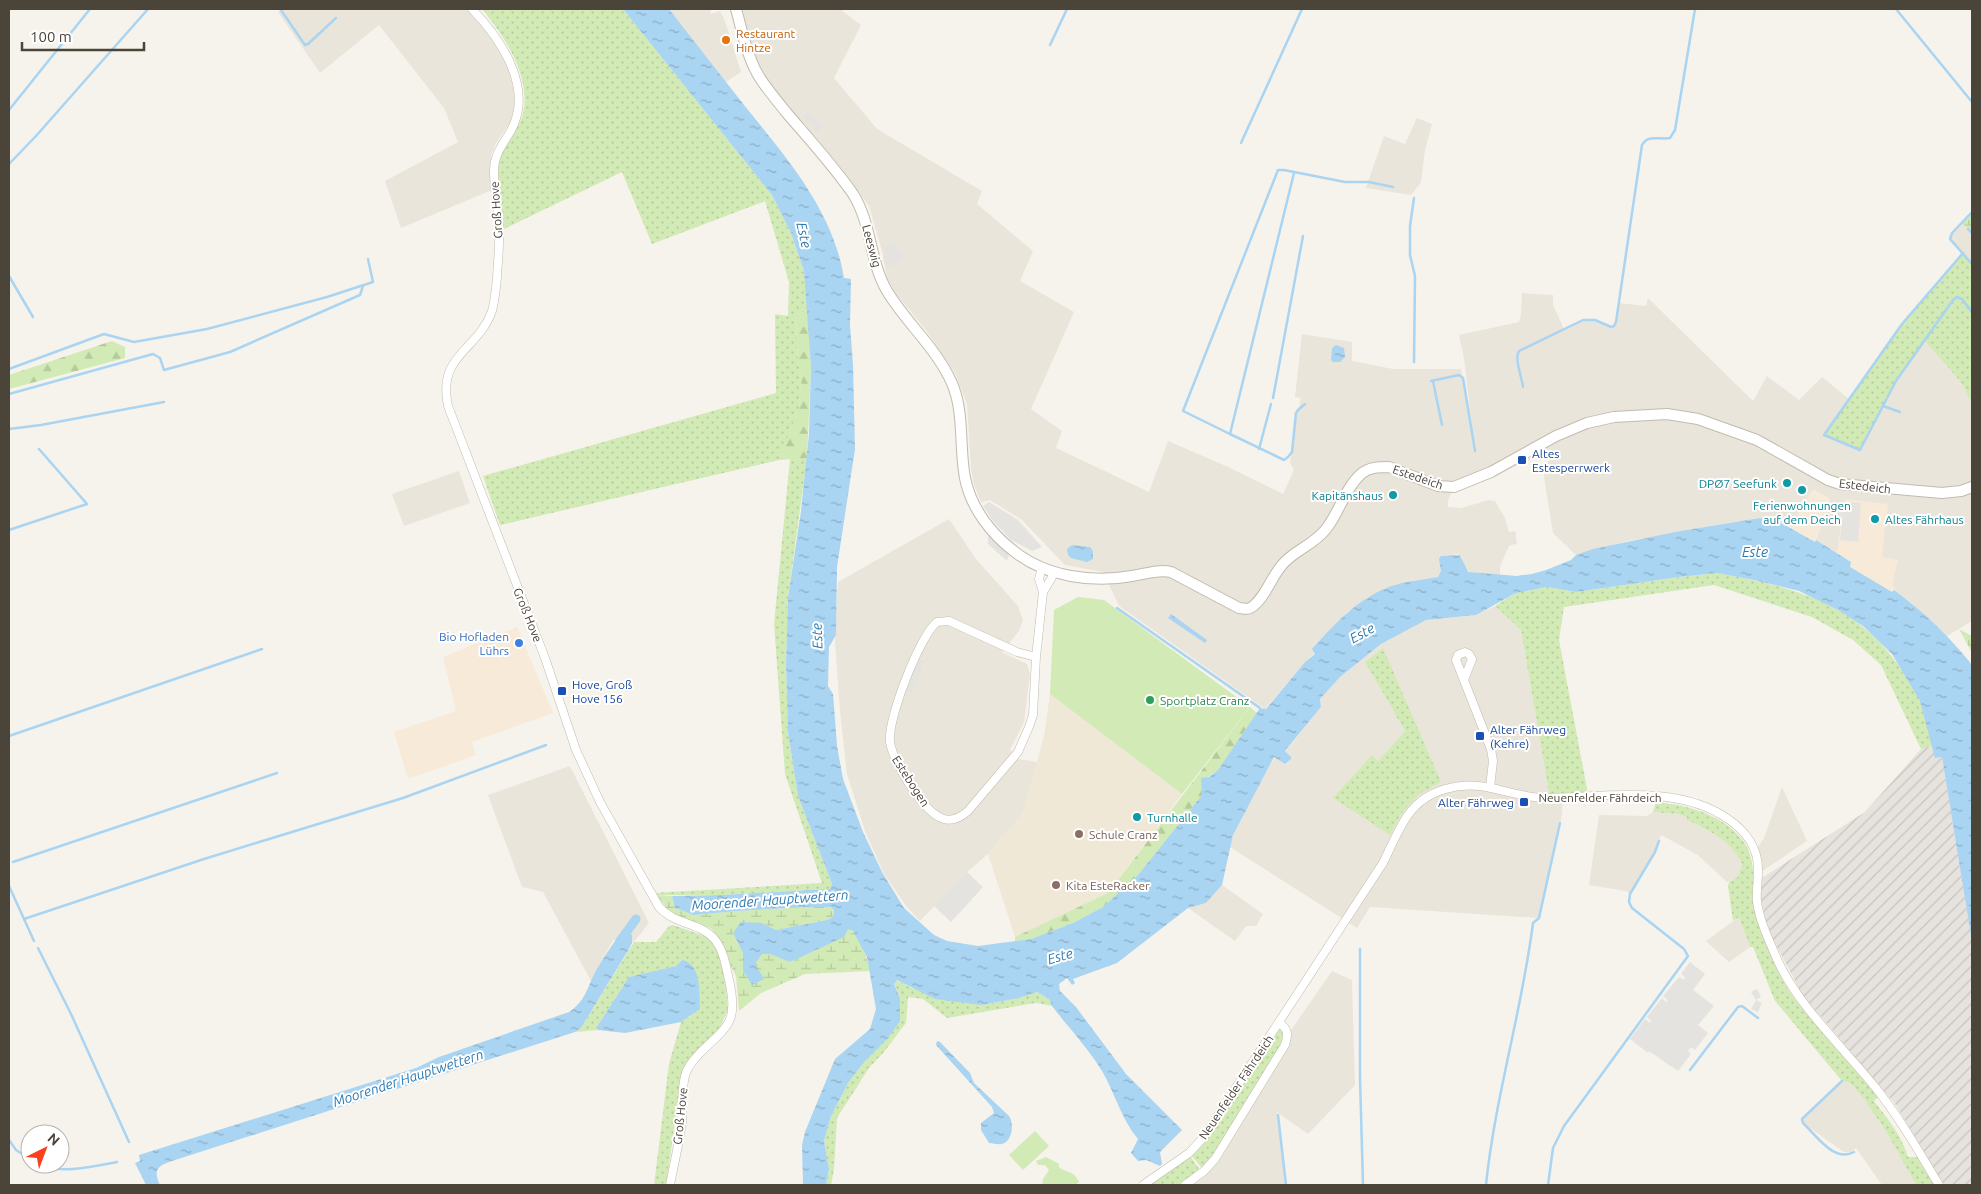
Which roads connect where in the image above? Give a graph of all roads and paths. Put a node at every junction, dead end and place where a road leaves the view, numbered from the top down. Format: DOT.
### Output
graph roads {
  1 [pos="472,9"];
  2 [pos="736,9"];
  3 [pos="1972,487"];
  4 [pos="970,497"];
  5 [pos="1042,567"];
  6 [pos="1054,571"];
  7 [pos="1043,592"];
  8 [pos="1036,657"];
  9 [pos="1464,680"];
  10 [pos="1490,787"];
  11 [pos="1279,1022"];
  12 [pos="670,1185"];
  13 [pos="1143,1185"];
  14 [pos="1185,1185"];
  15 [pos="1939,1185"];
  1 -- 12 [label="street, Groß Hove"];
  2 -- 4 [label="street, Leeswig"];
  3 -- 6 [label="street, Estedeich"];
  4 -- 5 [label="street, Estedeich"];
  5 -- 6 [label="street, Estedeich"];
  5 -- 7 [label="street, Estebogen"];
  6 -- 7 [label="street, Estebogen"];
  7 -- 8 [label="street, Estebogen"];
  8 -- 8 [label="street, Estebogen"];
  9 -- 10 [label="street"];
  10 -- 11 [label="street, Neuenfelder Fährdeich"];
  10 -- 15 [label="street, Neuenfelder Fährdeich"];
  11 -- 13 [label="street, Neuenfelder Fährdeich"];
  11 -- 14 [label="street, Neuenfelder Fährdeich"];
}
